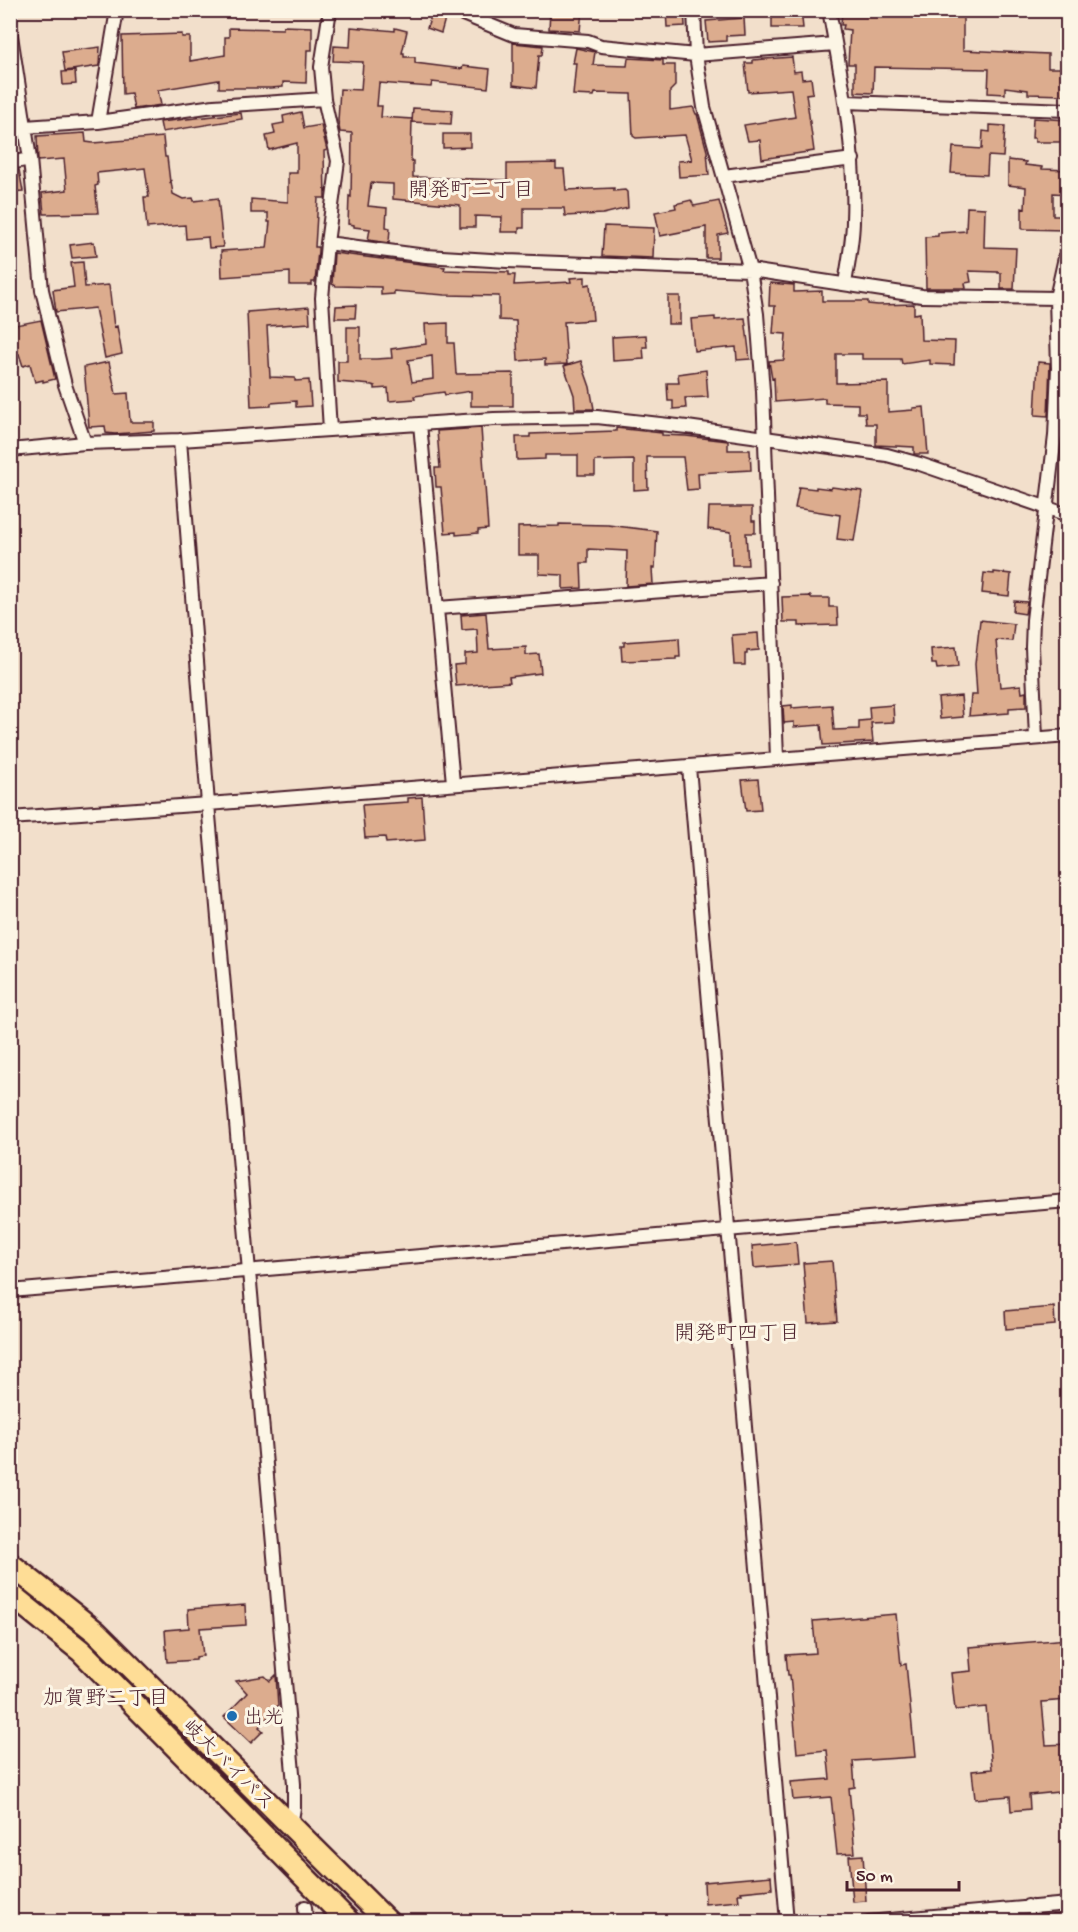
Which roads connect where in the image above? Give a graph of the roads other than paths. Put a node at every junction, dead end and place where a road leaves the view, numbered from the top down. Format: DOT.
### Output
graph roads {
  1 [pos="117,10"];
  2 [pos="330,10"];
  3 [pos="453,10"];
  4 [pos="693,10"];
  5 [pos="829,10"];
  6 [pos="10,29"];
  7 [pos="836,44"];
  8 [pos="696,55"];
  9 [pos="324,99"];
  10 [pos="846,102"];
  11 [pos="1068,110"];
  12 [pos="98,122"];
  13 [pos="25,127"];
  14 [pos="30,159"];
  15 [pos="852,159"];
  16 [pos="10,163"];
  17 [pos="724,176"];
  18 [pos="327,243"];
  19 [pos="1068,244"];
  20 [pos="750,270"];
  21 [pos="845,284"];
  22 [pos="1056,298"];
  23 [pos="420,424"];
  24 [pos="330,430"];
  25 [pos="766,438"];
  26 [pos="180,440"];
  27 [pos="85,443"];
  28 [pos="10,450"];
  29 [pos="1047,506"];
  30 [pos="1068,514"];
  31 [pos="771,583"];
  32 [pos="438,608"];
  33 [pos="1068,736"];
  34 [pos="1036,738"];
  35 [pos="777,758"];
  36 [pos="689,766"];
  37 [pos="453,783"];
  38 [pos="208,804"];
  39 [pos="10,818"];
  40 [pos="1068,1201"];
  41 [pos="727,1230"];
  42 [pos="248,1270"];
  43 [pos="10,1291"];
  44 [pos="10,1564"];
  45 [pos="10,1594"];
  46 [pos="291,1825"];
  47 [pos="1068,1904"];
  48 [pos="1028,1906"];
  49 [pos="305,1907"];
  50 [pos="306,1922"];
  51 [pos="349,1922"];
  52 [pos="388,1922"];
  53 [pos="788,1922"];
  54 [pos="868,1922"];
  55 [pos="1029,1922"];
  1 -- 12 [label="street"];
  2 -- 9 [label="street"];
  3 -- 8 [label="street"];
  4 -- 8 [label="street"];
  5 -- 7 [label="street"];
  6 -- 13 [label="street"];
  7 -- 8 [label="street"];
  7 -- 10 [label="street"];
  8 -- 17 [label="street"];
  9 -- 12 [label="street"];
  9 -- 18 [label="street"];
  10 -- 11 [label="street"];
  10 -- 15 [label="street"];
  12 -- 13 [label="street"];
  13 -- 14 [label="street"];
  14 -- 16 [label="street"];
  14 -- 27 [label="street"];
  15 -- 17 [label="street"];
  15 -- 21 [label="street"];
  17 -- 20 [label="street"];
  18 -- 20 [label="street"];
  18 -- 24 [label="street"];
  19 -- 22 [label="street"];
  20 -- 21 [label="street"];
  20 -- 25 [label="street"];
  21 -- 22 [label="street"];
  22 -- 29 [label="street"];
  23 -- 24 [label="street"];
  23 -- 25 [label="street"];
  23 -- 32 [label="street"];
  24 -- 26 [label="street"];
  25 -- 29 [label="street"];
  25 -- 31 [label="street"];
  26 -- 27 [label="street"];
  26 -- 38 [label="street"];
  27 -- 28 [label="street"];
  29 -- 30 [label="street"];
  29 -- 34 [label="street"];
  31 -- 32 [label="street"];
  31 -- 35 [label="street"];
  32 -- 37 [label="street"];
  33 -- 34 [label="street"];
  34 -- 35 [label="street"];
  35 -- 36 [label="street"];
  36 -- 37 [label="street"];
  36 -- 41 [label="street"];
  37 -- 38 [label="street"];
  38 -- 39 [label="street"];
  38 -- 42 [label="street"];
  40 -- 41 [label="street"];
  41 -- 42 [label="street"];
  41 -- 53 [label="street"];
  42 -- 43 [label="street"];
  42 -- 46 [label="street"];
  44 -- 46 [label="highway, 岐大バイパス"];
  45 -- 51 [label="highway, 岐大バイパス"];
  46 -- 52 [label="highway, 岐大バイパス"];
  47 -- 48 [label="street"];
  48 -- 54 [label="street"];
  48 -- 55 [label="street"];
  49 -- 50 [label="street"];
}
